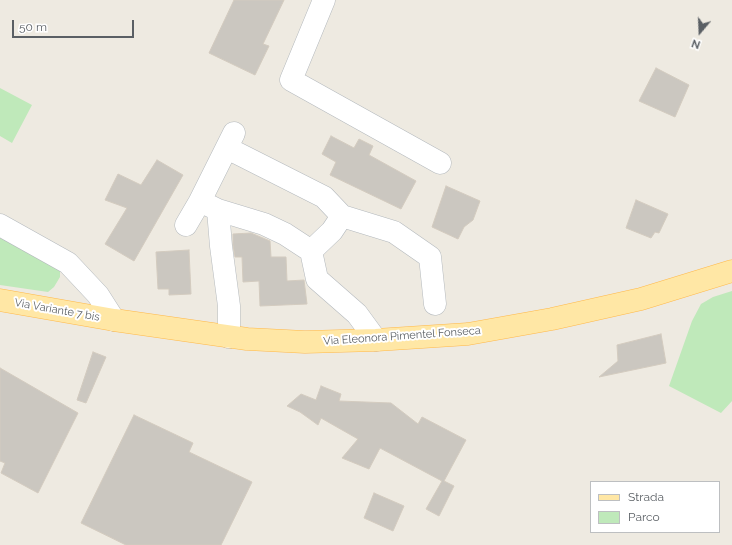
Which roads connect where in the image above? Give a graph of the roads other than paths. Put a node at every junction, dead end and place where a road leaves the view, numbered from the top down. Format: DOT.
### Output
graph roads {
  1 [pos="324,0"];
  2 [pos="440,163"];
  3 [pos="209,205"];
  4 [pos="342,216"];
  5 [pos="0,225"];
  6 [pos="186,225"];
  7 [pos="310,251"];
  8 [pos="732,271"];
  9 [pos="0,300"];
  10 [pos="435,304"];
  11 [pos="114,320"];
  12 [pos="229,336"];
  13 [pos="376,340"];
  1 -- 2 [label="street"];
  3 -- 4 [label="street"];
  3 -- 6 [label="street"];
  3 -- 7 [label="street"];
  3 -- 12 [label="street"];
  4 -- 7 [label="street"];
  4 -- 10 [label="street"];
  5 -- 11 [label="street"];
  7 -- 13 [label="street"];
  8 -- 13 [label="main road, Via Eleonora Pimentel Fonseca"];
  9 -- 11 [label="main road, Via Variante 7 bis"];
  11 -- 12 [label="main road, Via Eleonora Pimentel Fonseca"];
  12 -- 13 [label="main road, Via Eleonora Pimentel Fonseca"];
}
